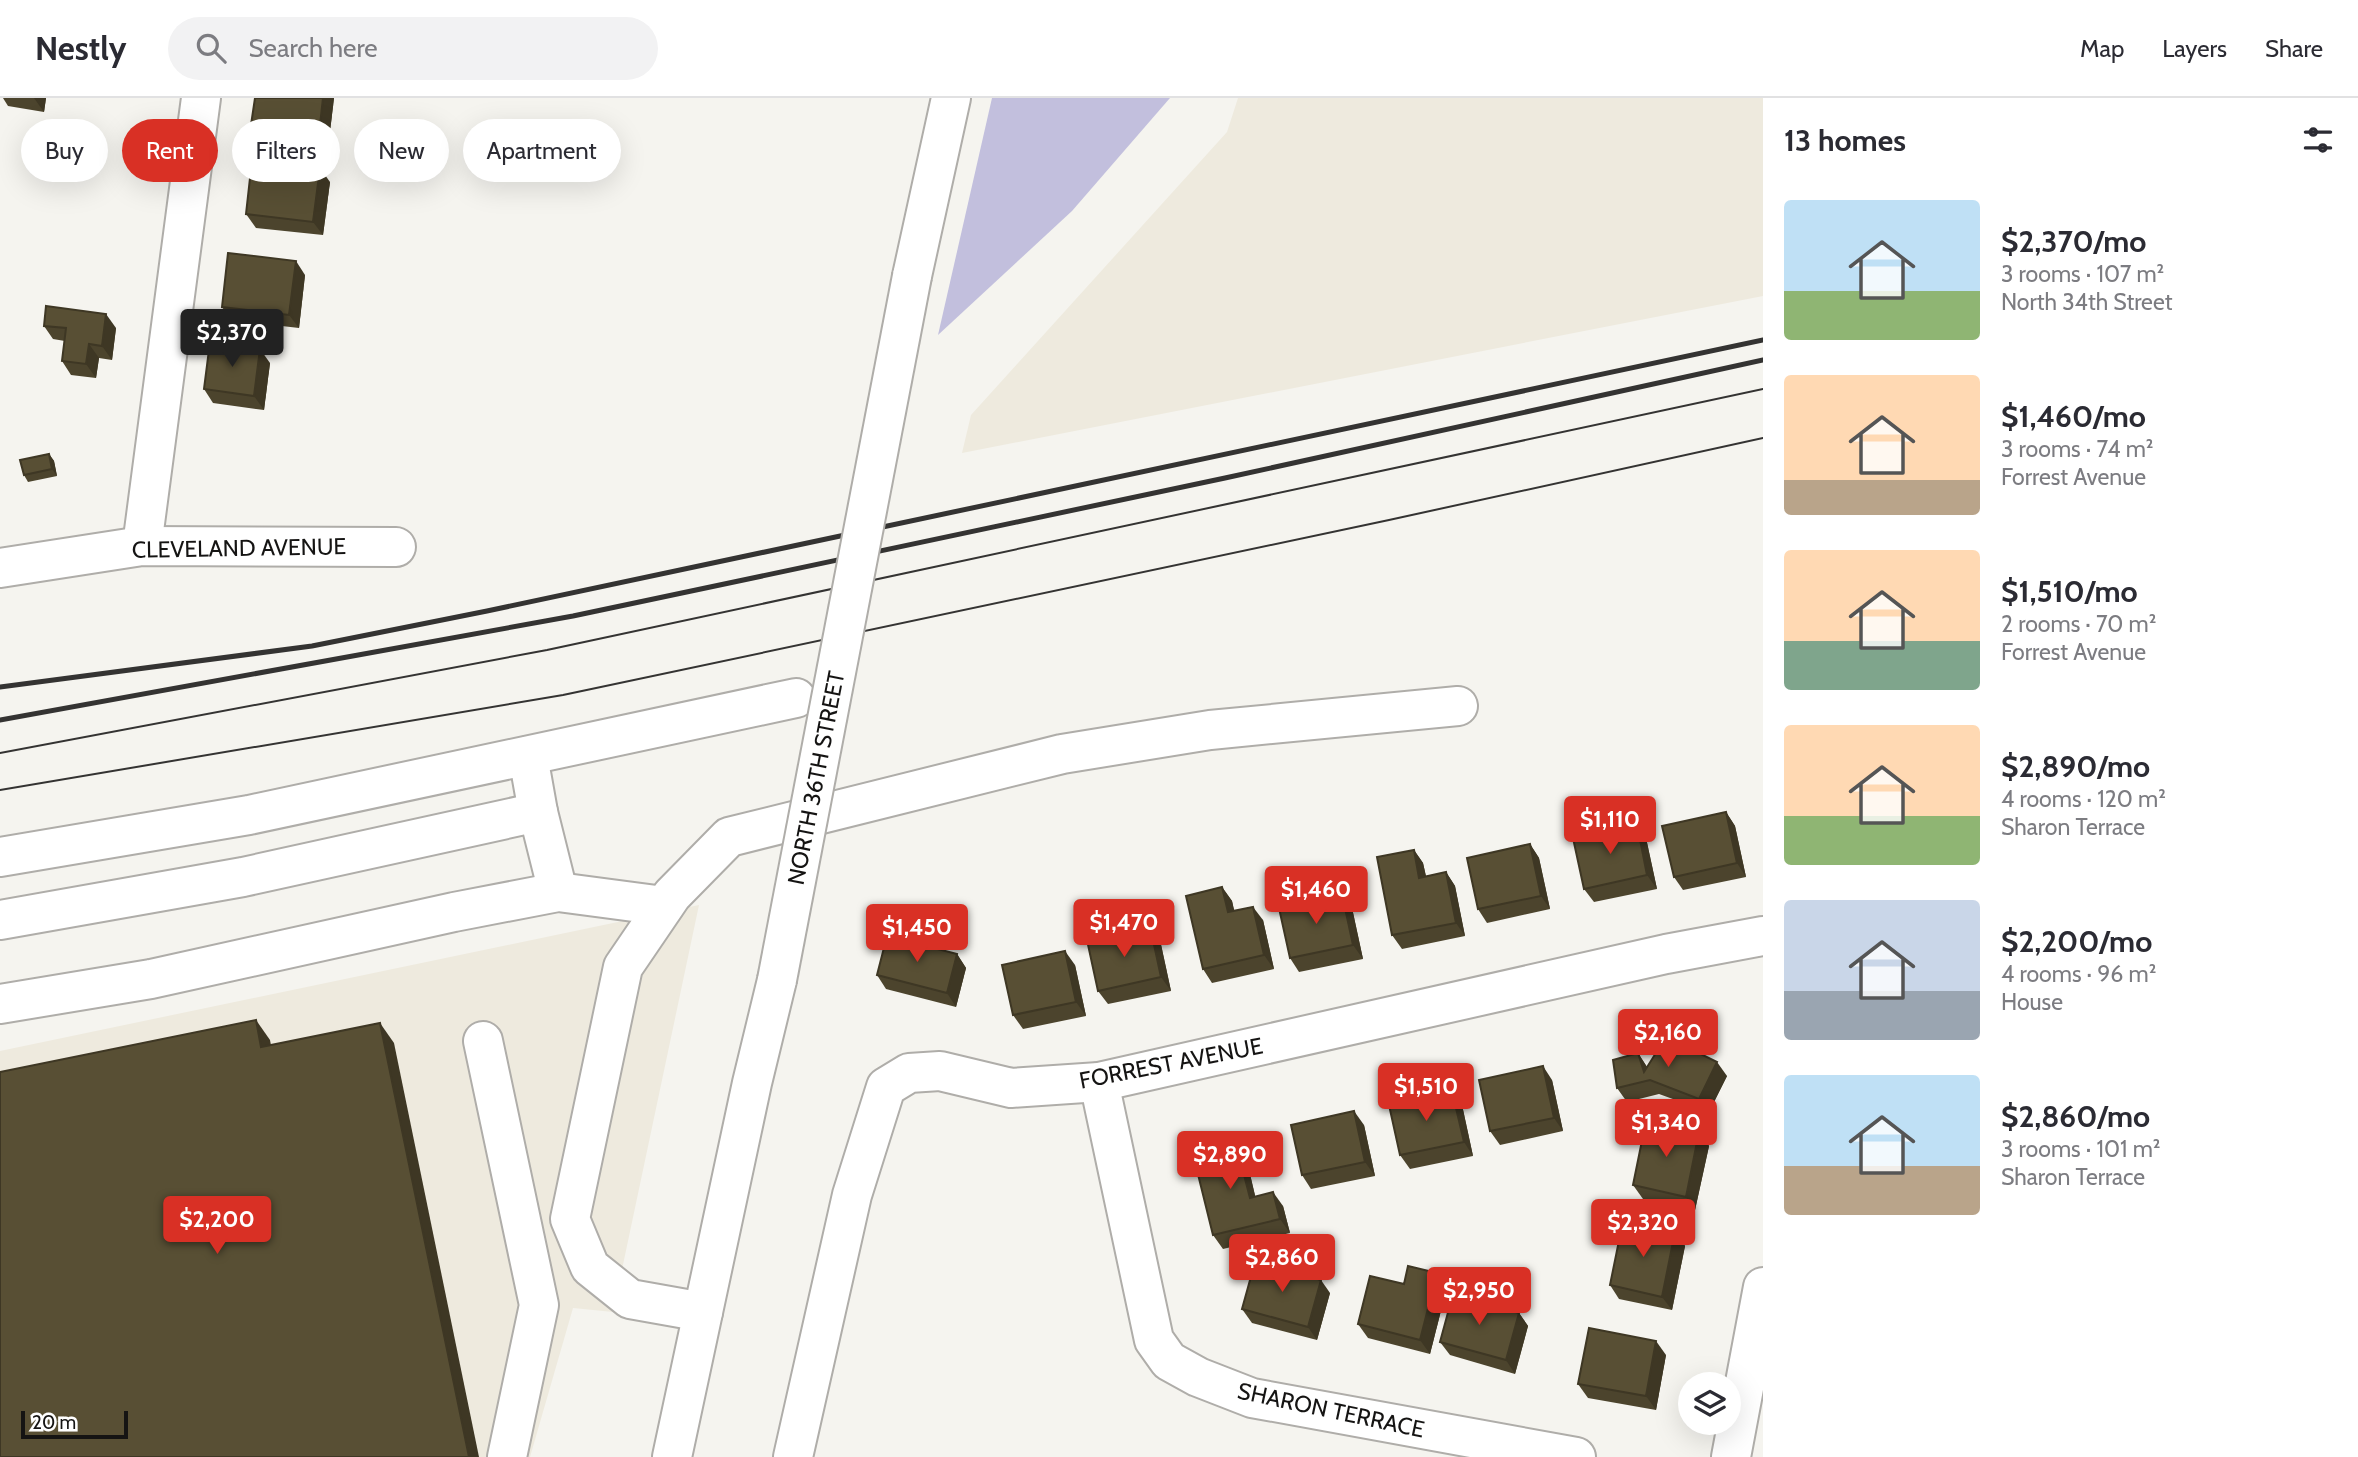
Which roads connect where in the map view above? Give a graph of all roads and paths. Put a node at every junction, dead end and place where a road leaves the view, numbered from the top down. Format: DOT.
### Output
graph roads {
  1 [pos="201,98"];
  2 [pos="951,98"];
  3 [pos="142,546"];
  4 [pos="396,547"];
  5 [pos="0,568"];
  6 [pos="796,698"];
  7 [pos="1458,706"];
  8 [pos="528,756"];
  9 [pos="538,811"];
  10 [pos="0,857"];
  11 [pos="558,891"];
  12 [pos="664,906"];
  13 [pos="0,920"];
  14 [pos="1763,936"];
  15 [pos="0,1004"];
  16 [pos="483,1041"];
  17 [pos="1099,1082"];
  18 [pos="1763,1287"];
  19 [pos="703,1312"];
  20 [pos="507,1457"];
  21 [pos="672,1457"];
  22 [pos="793,1457"];
  23 [pos="1576,1457"];
  24 [pos="1731,1457"];
  1 -- 3 [label="street"];
  2 -- 19 [label="street, NORTH 36TH STREET, bridge"];
  3 -- 4 [label="street, CLEVELAND AVENUE"];
  3 -- 5 [label="street, CLEVELAND AVENUE"];
  6 -- 8 [label="street"];
  7 -- 12 [label="street"];
  8 -- 9 [label="street"];
  8 -- 10 [label="street"];
  9 -- 11 [label="street"];
  9 -- 13 [label="street"];
  11 -- 12 [label="street"];
  11 -- 15 [label="street"];
  12 -- 19 [label="street"];
  14 -- 17 [label="street, FORREST AVENUE"];
  16 -- 20 [label="street"];
  17 -- 22 [label="street, FORREST AVENUE"];
  17 -- 23 [label="street, SHARON TERRACE"];
  18 -- 24 [label="street"];
  19 -- 21 [label="street, NORTH 36TH STREET"];
}
